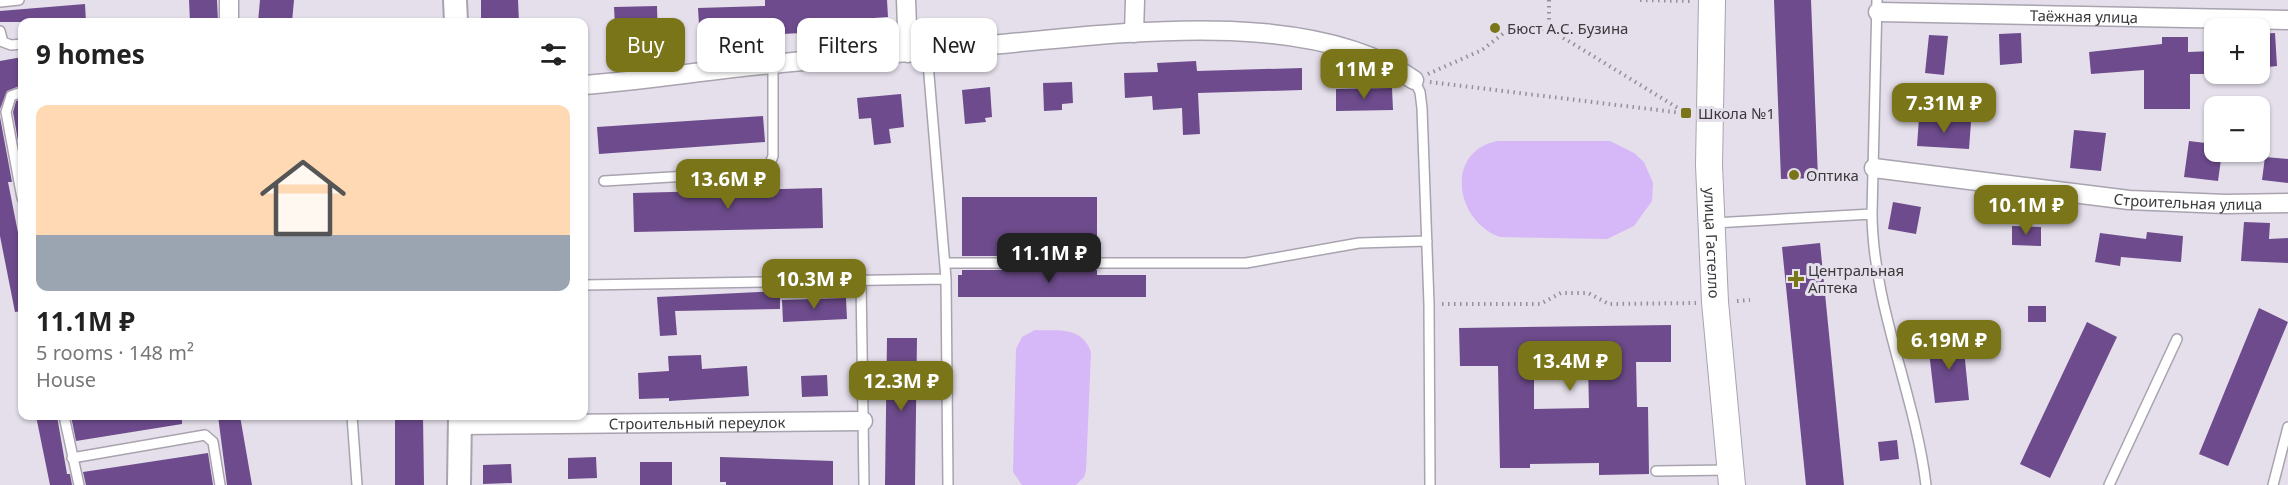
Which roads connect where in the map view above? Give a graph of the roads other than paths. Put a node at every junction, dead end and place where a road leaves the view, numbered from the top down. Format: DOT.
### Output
graph roads {
  1 [pos="19,0"];
  2 [pos="229,0"];
  3 [pos="455,0"];
  4 [pos="906,0"];
  5 [pos="1135,0"];
  6 [pos="1701,1"];
  7 [pos="0,2"];
  8 [pos="1878,6"];
  9 [pos="229,18"];
  10 [pos="456,18"];
  11 [pos="2288,21"];
  12 [pos="0,31"];
  13 [pos="1134,33"];
  14 [pos="18,44"];
  15 [pos="997,45"];
  16 [pos="908,52"];
  17 [pos="911,52"];
  18 [pos="785,63"];
  19 [pos="704,72"];
  20 [pos="773,72"];
  21 [pos="929,72"];
  22 [pos="1414,80"];
  23 [pos="588,86"];
  24 [pos="18,93"];
  25 [pos="1874,168"];
  26 [pos="18,176"];
  27 [pos="604,181"];
  28 [pos="2288,203"];
  29 [pos="1872,214"];
  30 [pos="1711,223"];
  31 [pos="1427,241"];
  32 [pos="945,263"];
  33 [pos="946,279"];
  34 [pos="861,280"];
  35 [pos="588,285"];
  36 [pos="2176,339"];
  37 [pos="65,420"];
  38 [pos="352,420"];
  39 [pos="460,420"];
  40 [pos="862,421"];
  41 [pos="2288,427"];
  42 [pos="72,458"];
  43 [pos="1656,471"];
  44 [pos="1732,477"];
  45 [pos="79,485"];
  46 [pos="220,485"];
  47 [pos="357,485"];
  48 [pos="459,485"];
  49 [pos="864,485"];
  50 [pos="948,485"];
  51 [pos="1430,485"];
  52 [pos="1926,485"];
  53 [pos="2109,485"];
  54 [pos="2272,485"];
  1 -- 7 [label="lane"];
  2 -- 9 [label="street"];
  3 -- 10 [label="street"];
  4 -- 16 [label="street"];
  5 -- 13 [label="street"];
  6 -- 30 [label="main road, улица Гастелло"];
  8 -- 11 [label="street, Таёжная улица"];
  8 -- 25 [label="lane"];
  12 -- 14 [label="lane"];
  13 -- 15 [label="street"];
  13 -- 22 [label="street"];
  16 -- 17 [label="street"];
  16 -- 18 [label="street"];
  19 -- 23 [label="street"];
  20 -- 27 [label="lane"];
  21 -- 32 [label="lane"];
  22 -- 31 [label="lane"];
  24 -- 26 [label="lane"];
  25 -- 28 [label="street, Строительная улица"];
  25 -- 29 [label="lane"];
  29 -- 30 [label="lane"];
  29 -- 52 [label="lane"];
  30 -- 44 [label="main road, улица Гастелло"];
  31 -- 32 [label="lane"];
  31 -- 51 [label="lane"];
  32 -- 33 [label="lane"];
  33 -- 34 [label="lane"];
  33 -- 50 [label="lane"];
  34 -- 35 [label="lane"];
  34 -- 40 [label="lane"];
  36 -- 53 [label="lane"];
  37 -- 42 [label="lane"];
  38 -- 47 [label="lane"];
  39 -- 40 [label="street, Строительный переулок"];
  39 -- 48 [label="street"];
  40 -- 49 [label="lane"];
  41 -- 54 [label="lane"];
  42 -- 45 [label="lane"];
  42 -- 46 [label="lane"];
  43 -- 44 [label="lane"];
}
